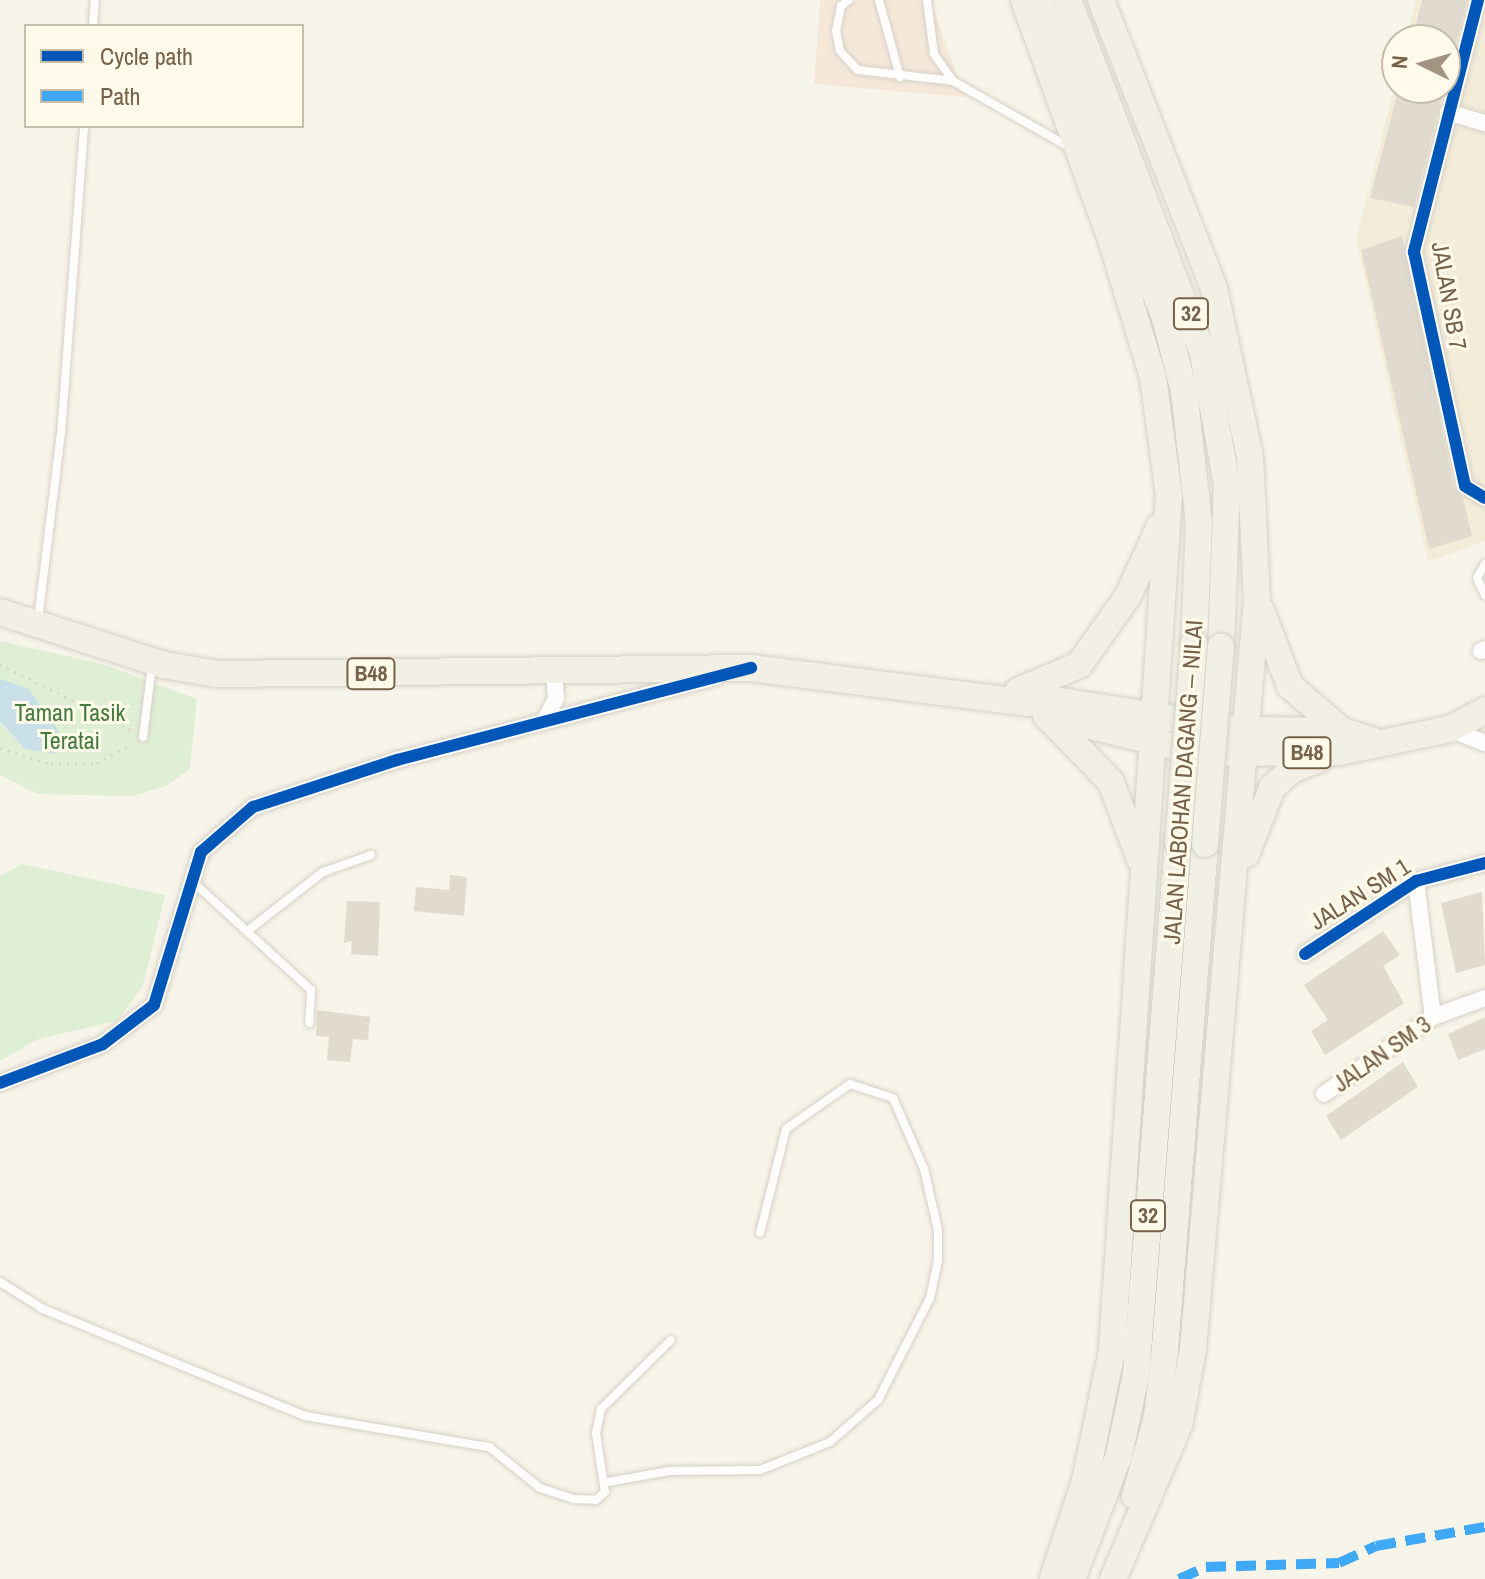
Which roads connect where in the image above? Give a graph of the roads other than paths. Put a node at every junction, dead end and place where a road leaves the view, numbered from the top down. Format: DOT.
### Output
graph roads {
  1 [pos="95,0"];
  2 [pos="849,0"];
  3 [pos="879,0"];
  4 [pos="927,0"];
  5 [pos="1024,0"];
  6 [pos="1041,0"];
  7 [pos="1068,0"];
  8 [pos="1101,0"];
  9 [pos="1478,0"];
  10 [pos="93,24"];
  11 [pos="900,77"];
  12 [pos="953,81"];
  13 [pos="1448,112"];
  14 [pos="1485,123"];
  15 [pos="84,128"];
  16 [pos="1075,150"];
  17 [pos="1169,495"];
  18 [pos="1485,498"];
  19 [pos="1485,564"];
  20 [pos="1485,595"];
  21 [pos="1257,598"];
  22 [pos="0,612"];
  23 [pos="38,625"];
  24 [pos="153,661"];
  25 [pos="751,668"];
  26 [pos="1159,670"];
  27 [pos="554,671"];
  28 [pos="1248,681"];
  29 [pos="992,697"];
  30 [pos="1037,709"];
  31 [pos="1485,710"];
  32 [pos="545,720"];
  33 [pos="1450,729"];
  34 [pos="1155,732"];
  35 [pos="143,737"];
  36 [pos="1242,742"];
  37 [pos="1340,742"];
  38 [pos="1485,743"];
  39 [pos="1152,796"];
  40 [pos="1239,801"];
  41 [pos="371,855"];
  42 [pos="1485,863"];
  43 [pos="189,879"];
  44 [pos="1416,881"];
  45 [pos="1143,899"];
  46 [pos="1235,903"];
  47 [pos="250,929"];
  48 [pos="1305,954"];
  49 [pos="1485,998"];
  50 [pos="1433,1017"];
  51 [pos="309,1023"];
  52 [pos="0,1083"];
  53 [pos="1324,1094"];
  54 [pos="760,1233"];
  55 [pos="0,1282"];
  56 [pos="671,1340"];
  57 [pos="608,1482"];
  58 [pos="1053,1579"];
  59 [pos="1072,1579"];
  60 [pos="1110,1579"];
  1 -- 10 [label="lane"];
  2 -- 11 [label="lane"];
  3 -- 11 [label="lane"];
  4 -- 12 [label="lane"];
  5 -- 16 [label="main road"];
  6 -- 59 [label="main road, JALAN LABOHAN DAGANG ‒ NILAI / 32, bridge"];
  7 -- 60 [label="main road, JALAN LABOHAN DAGANG ‒ NILAI / 32, bridge"];
  8 -- 21 [label="main road"];
  9 -- 13 [label="street, JALAN SB 7"];
  11 -- 12 [label="lane"];
  12 -- 16 [label="lane"];
  13 -- 14 [label="street"];
  13 -- 18 [label="street, JALAN SB 7"];
  15 -- 23 [label="lane"];
  16 -- 17 [label="main road"];
  17 -- 26 [label="main road"];
  17 -- 29 [label="main road"];
  19 -- 20 [label="lane"];
  21 -- 28 [label="main road"];
  21 -- 37 [label="main road"];
  22 -- 23 [label="main road, B48"];
  23 -- 24 [label="main road, B48"];
  24 -- 27 [label="main road, B48"];
  24 -- 35 [label="lane"];
  25 -- 27 [label="main road, B48"];
  25 -- 29 [label="main road, B48"];
  25 -- 32 [label="street"];
  26 -- 28 [label="main road"];
  26 -- 34 [label="main road"];
  27 -- 32 [label="street"];
  28 -- 36 [label="main road"];
  29 -- 30 [label="main road, B48"];
  30 -- 34 [label="main road, B48"];
  30 -- 45 [label="main road"];
  31 -- 33 [label="main road, B48"];
  32 -- 43 [label="street"];
  33 -- 37 [label="main road, B48"];
  33 -- 38 [label="street"];
  34 -- 36 [label="main road, B48"];
  34 -- 39 [label="main road"];
  36 -- 37 [label="main road, B48"];
  36 -- 40 [label="main road"];
  37 -- 46 [label="main road"];
  39 -- 40 [label="main road"];
  39 -- 45 [label="main road"];
  40 -- 46 [label="main road"];
  41 -- 47 [label="lane"];
  42 -- 44 [label="street, JALAN SM 1"];
  43 -- 47 [label="lane"];
  43 -- 52 [label="street"];
  44 -- 48 [label="street, JALAN SM 1"];
  44 -- 50 [label="street"];
  45 -- 58 [label="main road"];
  46 -- 60 [label="main road"];
  47 -- 51 [label="lane"];
  49 -- 50 [label="street, JALAN SM 3"];
  50 -- 53 [label="street, JALAN SM 3"];
  54 -- 57 [label="lane"];
  55 -- 57 [label="lane"];
  56 -- 57 [label="lane"];
}
